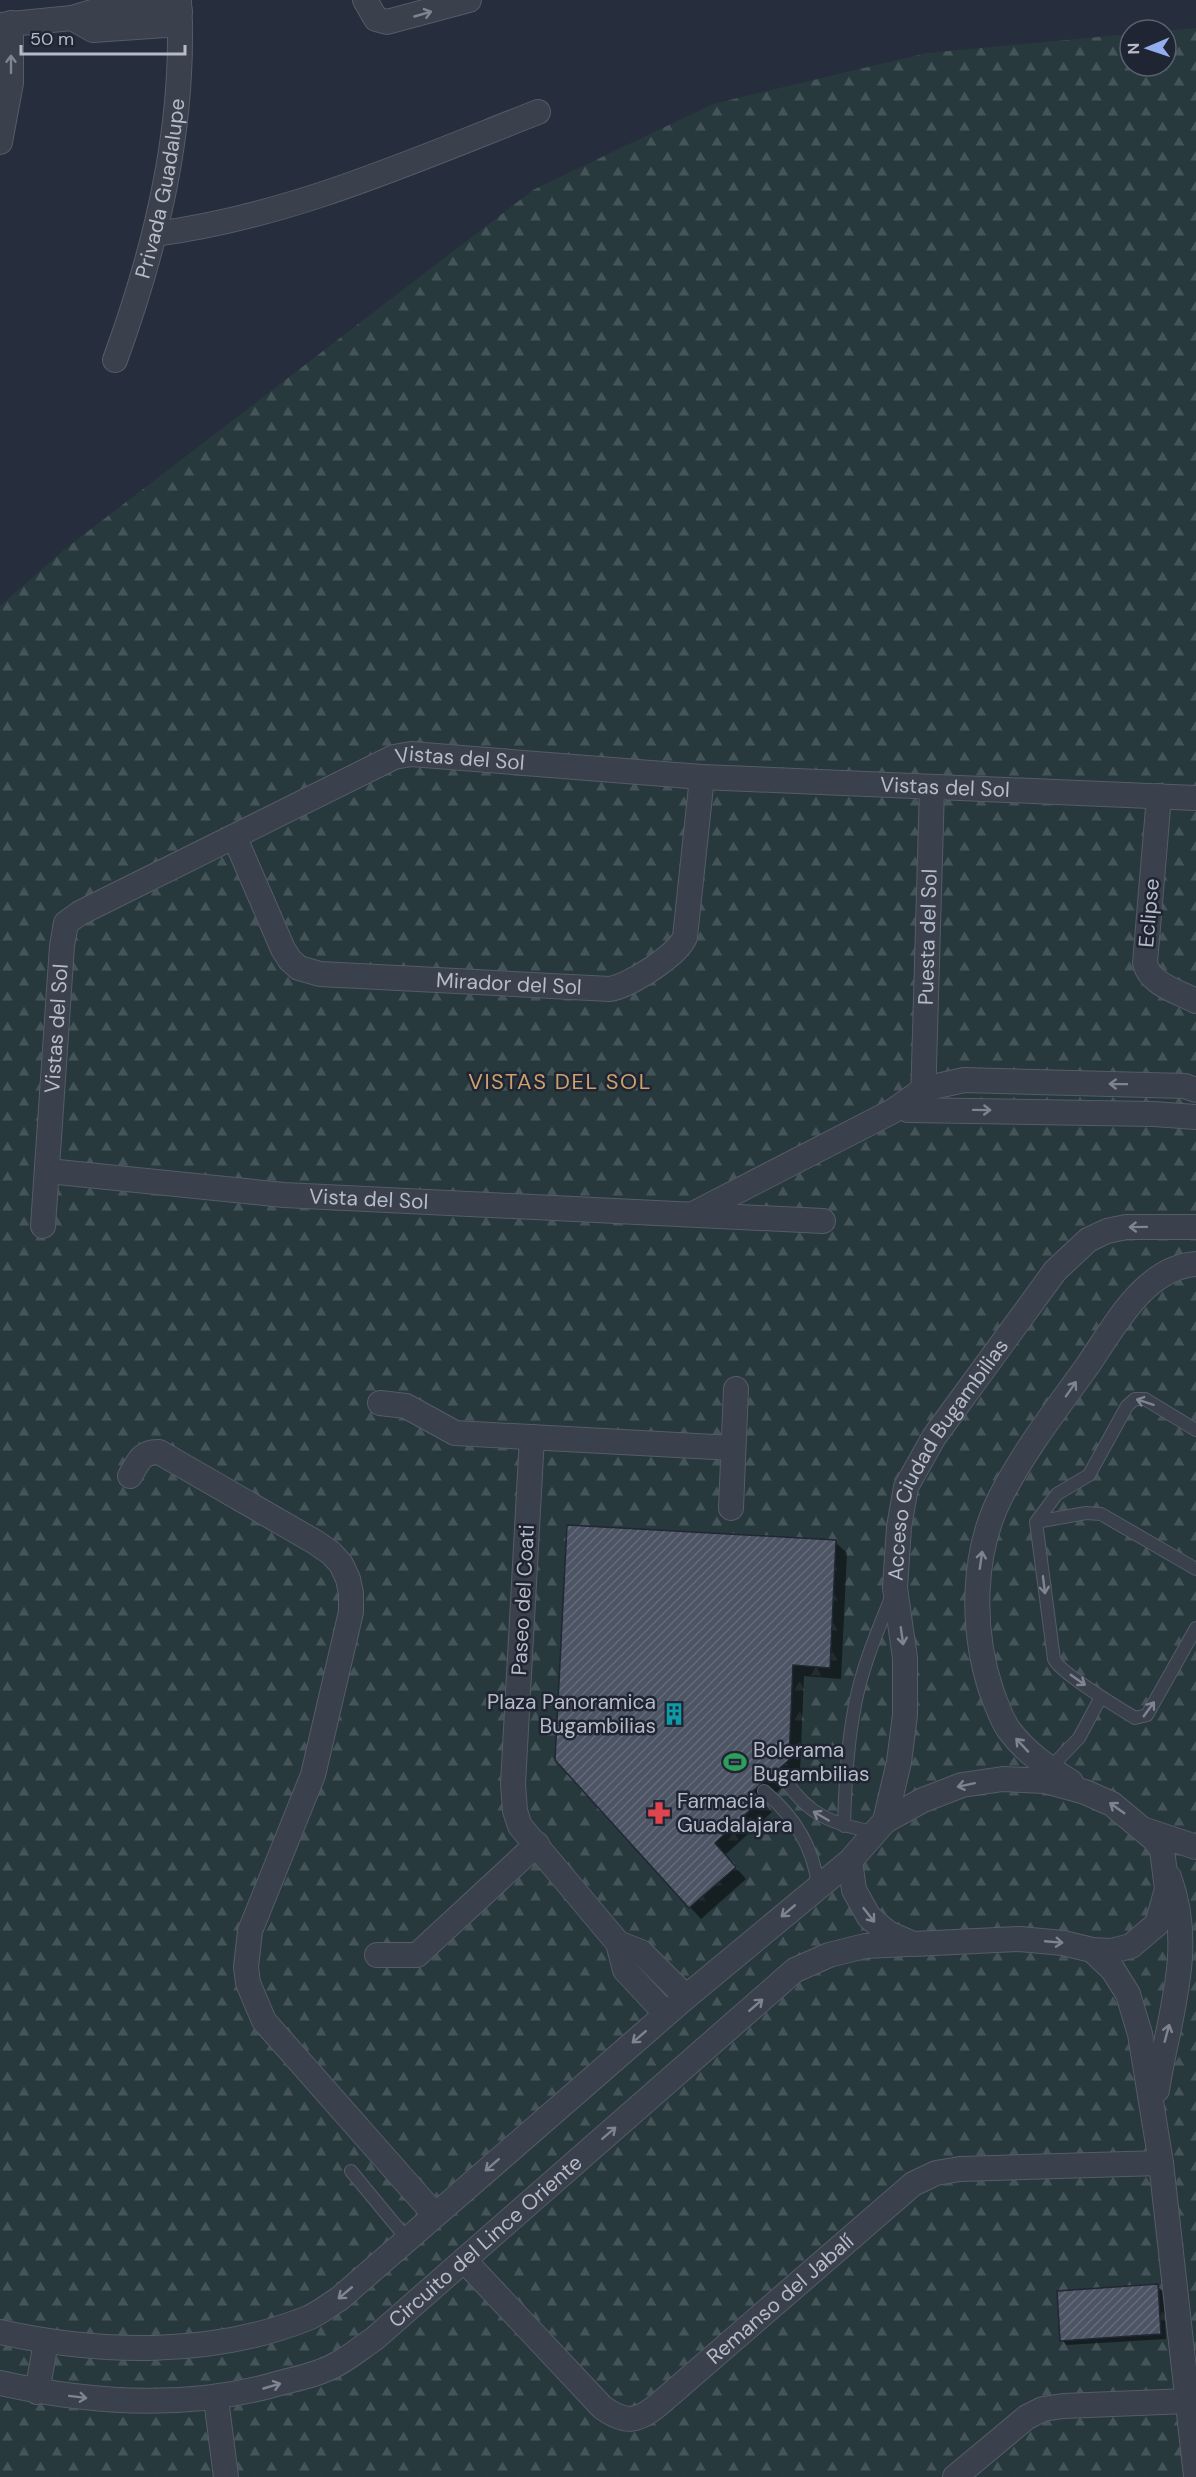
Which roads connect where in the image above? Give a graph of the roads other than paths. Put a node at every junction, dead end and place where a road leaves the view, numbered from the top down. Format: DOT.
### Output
graph roads {
  1 [pos="364,0"];
  2 [pos="469,0"];
  3 [pos="180,12"];
  4 [pos="6,24"];
  5 [pos="538,112"];
  6 [pos="0,142"];
  7 [pos="155,234"];
  8 [pos="115,360"];
  9 [pos="702,777"];
  10 [pos="932,787"];
  11 [pos="1159,796"];
  12 [pos="1196,798"];
  13 [pos="235,838"];
  14 [pos="1196,1001"];
  15 [pos="1154,1085"];
  16 [pos="1196,1090"];
  17 [pos="923,1099"];
  18 [pos="1154,1114"];
  19 [pos="1196,1117"];
  20 [pos="48,1171"];
  21 [pos="693,1214"];
  22 [pos="823,1221"];
  23 [pos="1192,1225"];
  24 [pos="43,1226"];
  25 [pos="1196,1264"];
  26 [pos="736,1389"];
  27 [pos="380,1403"];
  28 [pos="1196,1430"];
  29 [pos="532,1437"];
  30 [pos="733,1448"];
  31 [pos="130,1476"];
  32 [pos="731,1508"];
  33 [pos="1036,1522"];
  34 [pos="1196,1569"];
  35 [pos="895,1588"];
  36 [pos="1196,1628"];
  37 [pos="1101,1696"];
  38 [pos="1049,1769"];
  39 [pos="782,1775"];
  40 [pos="764,1791"];
  41 [pos="1085,1792"];
  42 [pos="844,1826"];
  43 [pos="880,1826"];
  44 [pos="1145,1830"];
  45 [pos="537,1844"];
  46 [pos="1196,1847"];
  47 [pos="850,1861"];
  48 [pos="1166,1870"];
  49 [pos="818,1885"];
  50 [pos="618,1943"];
  51 [pos="913,1944"];
  52 [pos="1092,1950"];
  53 [pos="377,1955"];
  54 [pos="686,1997"];
  55 [pos="666,2014"];
  56 [pos="1154,2111"];
  57 [pos="1161,2163"];
  58 [pos="351,2171"];
  59 [pos="435,2214"];
  60 [pos="408,2239"];
  61 [pos="464,2260"];
  62 [pos="0,2332"];
  63 [pos="46,2342"];
  64 [pos="0,2383"];
  65 [pos="38,2392"];
  66 [pos="216,2398"];
  67 [pos="1188,2401"];
  68 [pos="1196,2476"];
  69 [pos="225,2477"];
  70 [pos="956,2477"];
  1 -- 2 [label="street, one-way"];
  3 -- 4 [label="street"];
  3 -- 7 [label="street, Privada Guadalupe"];
  6 -- 4 [label="street, one-way"];
  5 -- 7 [label="street"];
  7 -- 8 [label="street, Privada Guadalupe"];
  9 -- 10 [label="street, Vistas del Sol"];
  9 -- 13 [label="street, Vistas del Sol"];
  9 -- 13 [label="street, Mirador del Sol"];
  10 -- 11 [label="street, Vistas del Sol"];
  10 -- 17 [label="street, Puesta del Sol"];
  11 -- 12 [label="street, Vistas del Sol"];
  11 -- 14 [label="street, Eclipse"];
  13 -- 20 [label="street, Vistas del Sol"];
  15 -- 16 [label="street"];
  15 -- 17 [label="street, one-way"];
  15 -- 18 [label="street"];
  17 -- 18 [label="street, one-way"];
  17 -- 21 [label="street, Vista del Sol"];
  18 -- 19 [label="street"];
  20 -- 21 [label="street, Vista del Sol"];
  20 -- 24 [label="street, Vistas del Sol"];
  21 -- 22 [label="street, Vista del Sol"];
  23 -- 35 [label="street, Acceso Ciudad Bugambilias, one-way"];
  38 -- 25 [label="street, one-way"];
  26 -- 30 [label="street"];
  27 -- 29 [label="street"];
  28 -- 33 [label="lane, one-way"];
  29 -- 30 [label="street"];
  29 -- 45 [label="street, Paseo del Coati"];
  30 -- 32 [label="street"];
  31 -- 59 [label="street"];
  33 -- 34 [label="lane"];
  33 -- 37 [label="lane, one-way"];
  35 -- 42 [label="lane"];
  35 -- 43 [label="street, Acceso Ciudad Bugambilias, one-way"];
  37 -- 36 [label="lane, one-way"];
  37 -- 38 [label="lane"];
  38 -- 41 [label="street"];
  42 -- 39 [label="lane, one-way"];
  40 -- 49 [label="lane"];
  41 -- 43 [label="street, one-way"];
  44 -- 41 [label="street, one-way"];
  42 -- 43 [label="lane"];
  43 -- 47 [label="street"];
  44 -- 46 [label="street"];
  44 -- 48 [label="street"];
  45 -- 50 [label="street, Paseo del Coati"];
  45 -- 53 [label="street"];
  47 -- 49 [label="street"];
  47 -- 51 [label="street, one-way"];
  48 -- 52 [label="street"];
  56 -- 48 [label="street, one-way"];
  49 -- 54 [label="street, one-way"];
  50 -- 54 [label="street, Paseo del Coati"];
  50 -- 55 [label="street, Paseo del Coati"];
  51 -- 52 [label="street, Circuito del Lince Oriente, one-way"];
  61 -- 51 [label="street, Circuito del Lince Oriente, one-way"];
  52 -- 56 [label="street"];
  54 -- 55 [label="street"];
  55 -- 59 [label="street, one-way"];
  56 -- 57 [label="street"];
  57 -- 61 [label="street, Remanso del Jabalí"];
  57 -- 67 [label="street"];
  58 -- 60 [label="lane"];
  59 -- 60 [label="street"];
  60 -- 63 [label="street, one-way"];
  66 -- 61 [label="street, Circuito del Lince Oriente, one-way"];
  62 -- 63 [label="street"];
  63 -- 65 [label="street"];
  64 -- 65 [label="street, Circuito del Lince Oriente"];
  65 -- 66 [label="street, Circuito del Lince Oriente, one-way"];
  66 -- 69 [label="street"];
  67 -- 68 [label="street"];
  67 -- 70 [label="street"];
}
